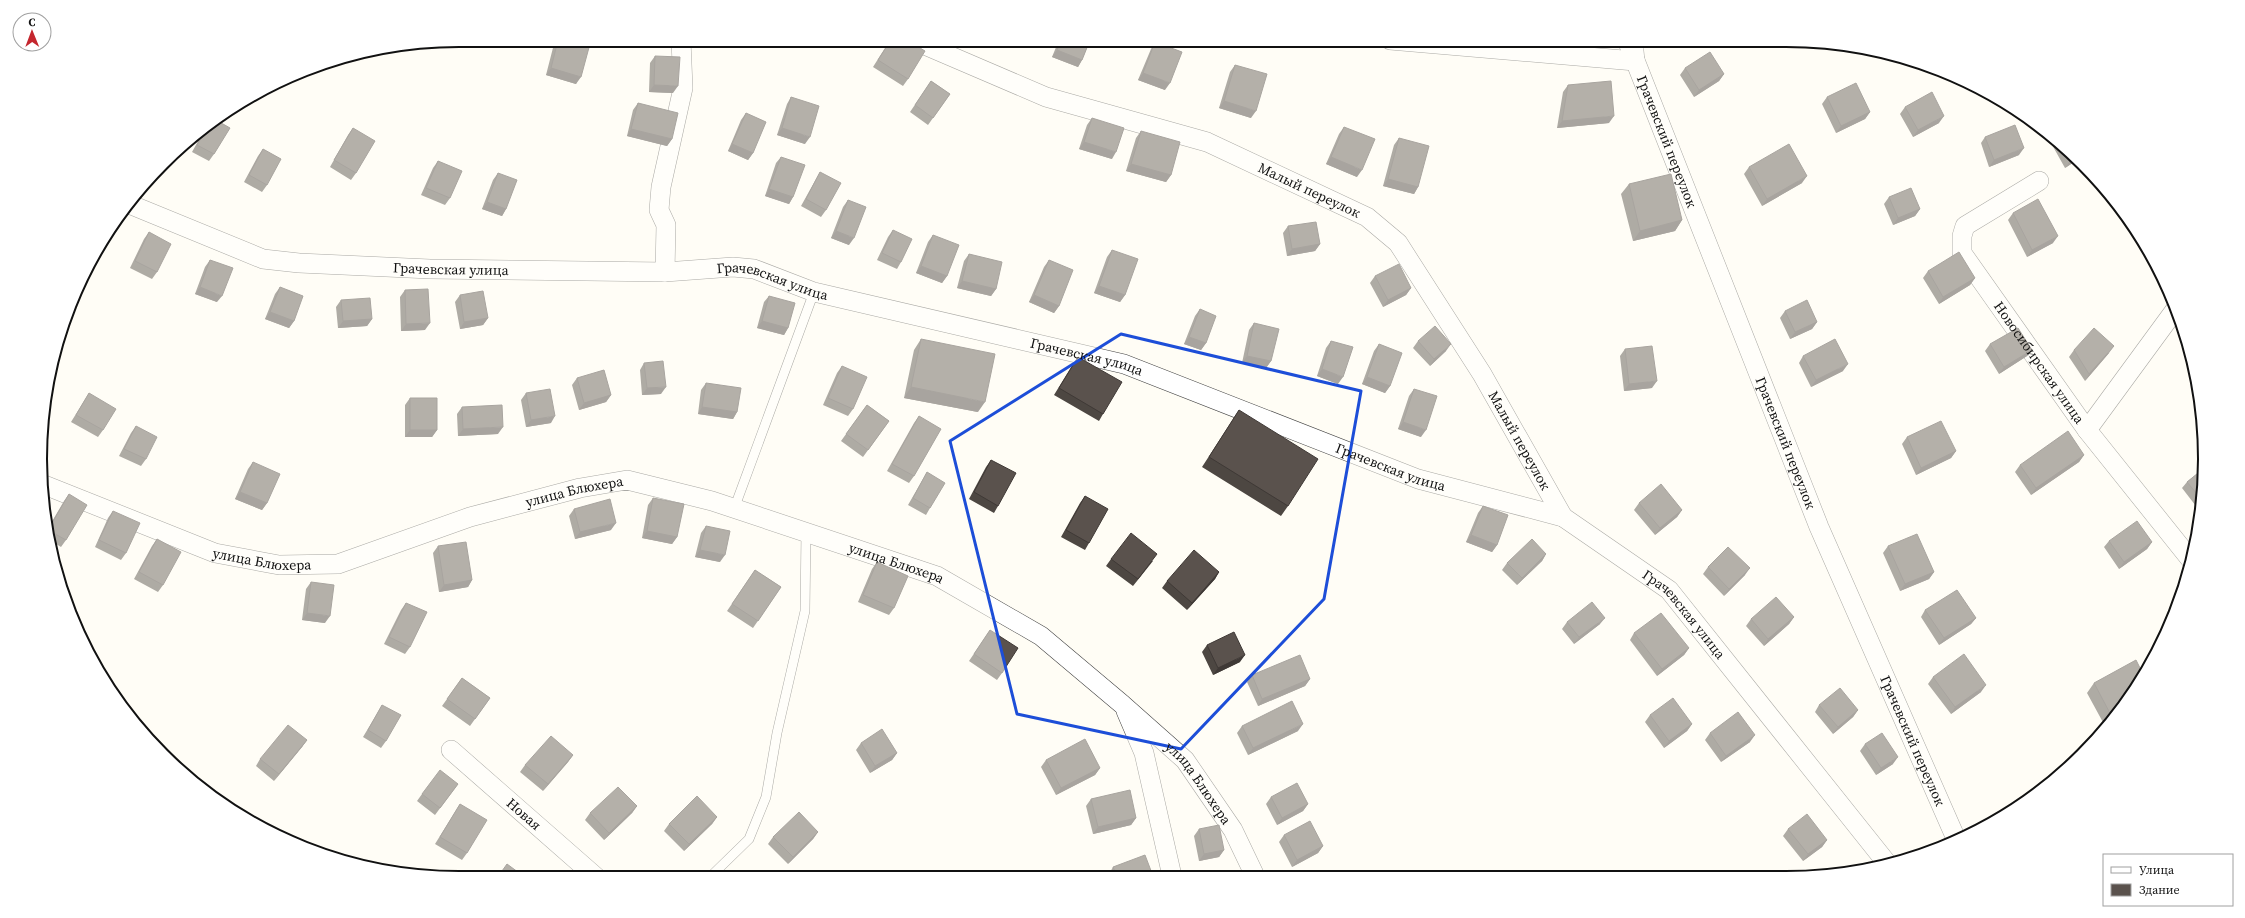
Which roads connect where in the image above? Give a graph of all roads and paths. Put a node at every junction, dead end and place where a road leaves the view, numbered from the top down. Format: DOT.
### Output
graph roads {
  1 [pos="681,47"];
  2 [pos="929,47"];
  3 [pos="1472,47"];
  4 [pos="1631,47"];
  5 [pos="1634,47"];
  6 [pos="1636,61"];
  7 [pos="2039,181"];
  8 [pos="134,206"];
  9 [pos="665,272"];
  10 [pos="814,292"];
  11 [pos="2172,315"];
  12 [pos="2087,430"];
  13 [pos="48,486"];
  14 [pos="734,509"];
  15 [pos="1563,517"];
  16 [pos="806,531"];
  17 [pos="2187,554"];
  18 [pos="1123,705"];
  19 [pos="451,750"];
  20 [pos="1954,835"];
  21 [pos="1884,859"];
  22 [pos="589,871"];
  23 [pos="716,871"];
  24 [pos="1171,871"];
  25 [pos="1253,871"];
  1 -- 9 [label="street"];
  2 -- 15 [label="street, Малый переулок"];
  3 -- 6 [label="street"];
  4 -- 6 [label="street, Грачевский переулок"];
  5 -- 6 [label="street"];
  6 -- 20 [label="street, Грачевский переулок"];
  7 -- 12 [label="street, Новосибирская улица"];
  8 -- 9 [label="street, Грачевская улица"];
  9 -- 10 [label="street, Грачевская улица"];
  10 -- 14 [label="lane"];
  10 -- 15 [label="street, Грачевская улица"];
  11 -- 12 [label="street"];
  12 -- 17 [label="street, Новосибирская улица"];
  13 -- 14 [label="street, улица Блюхера"];
  14 -- 16 [label="street, улица Блюхера"];
  15 -- 21 [label="street, Грачевская улица"];
  16 -- 18 [label="street, улица Блюхера"];
  16 -- 23 [label="lane"];
  18 -- 24 [label="street, улица Блюхера"];
  18 -- 25 [label="street, улица Блюхера"];
  19 -- 22 [label="street, Новая"];
}
